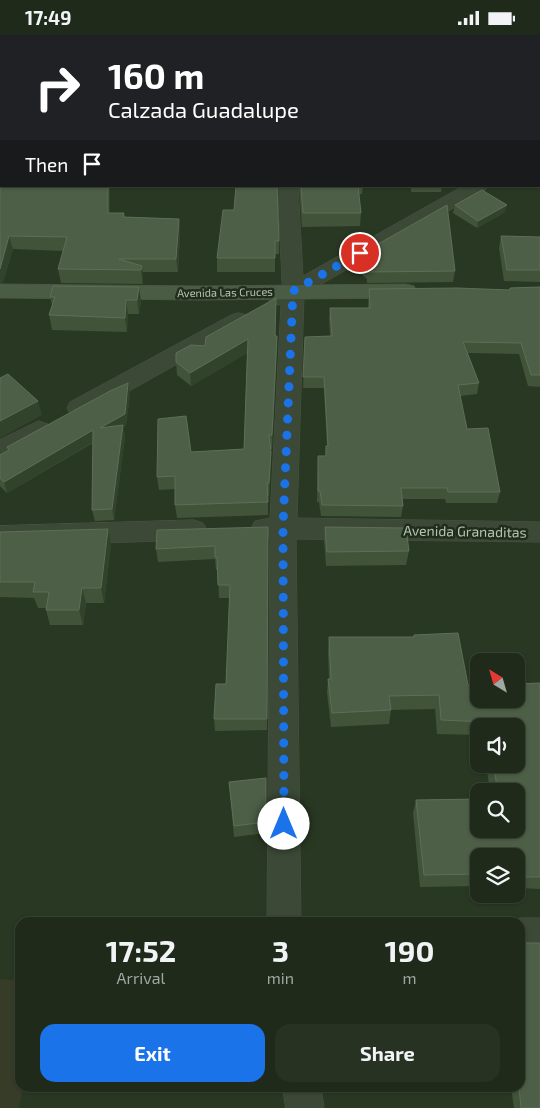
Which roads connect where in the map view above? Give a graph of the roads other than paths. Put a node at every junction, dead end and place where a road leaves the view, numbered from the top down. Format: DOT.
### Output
graph roads {
  1 [pos="288,187"];
  2 [pos="476,187"];
  3 [pos="0,291"];
  4 [pos="293,291"];
  5 [pos="421,291"];
  6 [pos="0,451"];
  7 [pos="283,527"];
  8 [pos="244,528"];
  9 [pos="215,529"];
  10 [pos="540,532"];
  11 [pos="0,536"];
  12 [pos="284,917"];
  13 [pos="525,935"];
  14 [pos="540,935"];
  15 [pos="303,1092"];
  16 [pos="305,1108"];
  1 -- 4 [label="street"];
  2 -- 4 [label="street"];
  3 -- 4 [label="street, Avenida Las Cruces"];
  4 -- 5 [label="street, Avenida Las Cruces"];
  4 -- 6 [label="street"];
  4 -- 7 [label="street"];
  7 -- 8 [label="street, Avenida Granaditas"];
  7 -- 10 [label="street, Avenida Granaditas"];
  7 -- 12 [label="street"];
  9 -- 11 [label="street"];
  13 -- 14 [label="street"];
  15 -- 16 [label="street"];
}
